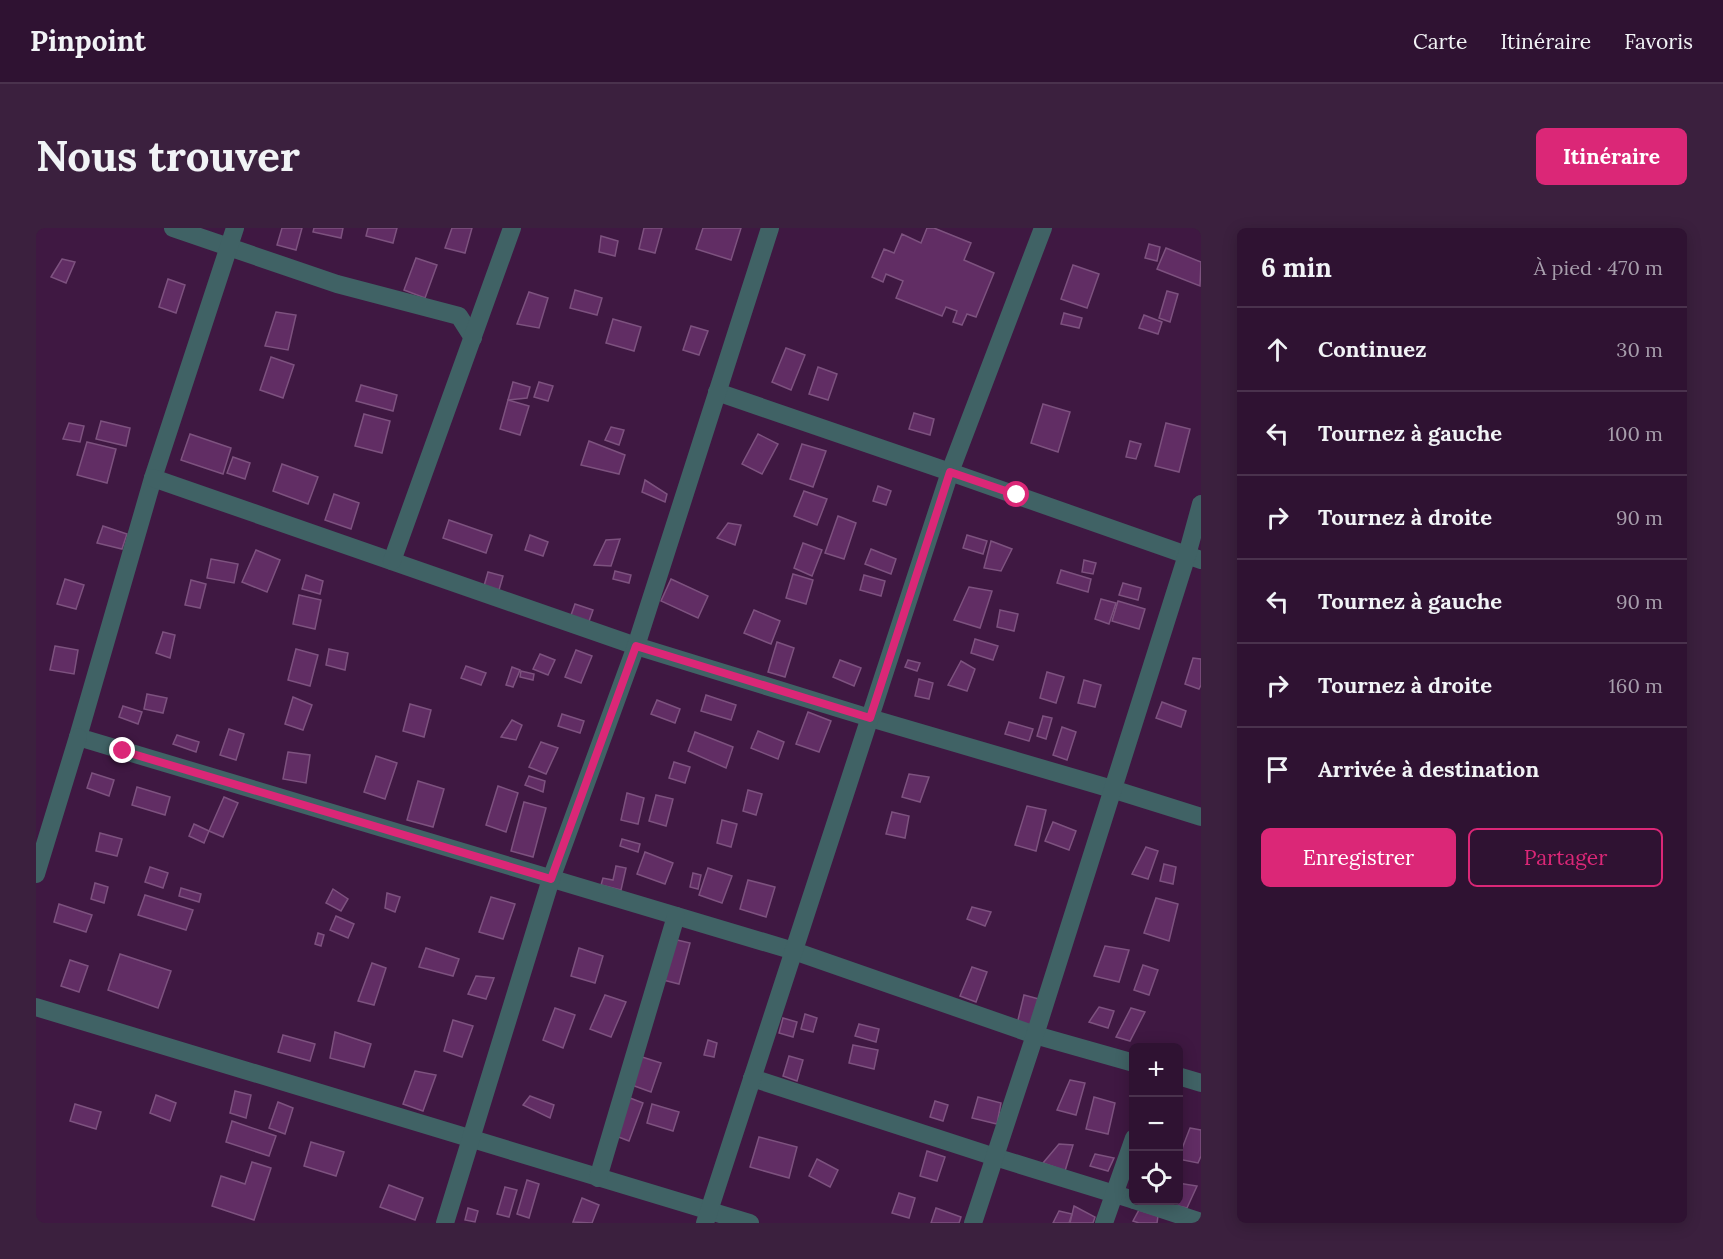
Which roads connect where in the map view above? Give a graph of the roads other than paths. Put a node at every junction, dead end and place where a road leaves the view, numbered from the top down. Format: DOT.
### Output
graph roads {
  1 [pos="173,228"];
  2 [pos="235,228"];
  3 [pos="512,228"];
  4 [pos="770,228"];
  5 [pos="1043,228"];
  6 [pos="230,248"];
  7 [pos="473,338"];
  8 [pos="717,392"];
  9 [pos="950,472"];
  10 [pos="153,478"];
  11 [pos="1201,504"];
  12 [pos="1194,558"];
  13 [pos="392,561"];
  14 [pos="636,646"];
  15 [pos="870,718"];
  16 [pos="78,737"];
  17 [pos="1112,789"];
  18 [pos="1201,817"];
  19 [pos="36,874"];
  20 [pos="551,879"];
  21 [pos="676,916"];
  22 [pos="794,951"];
  23 [pos="36,1006"];
  24 [pos="1035,1035"];
  25 [pos="1129,1062"];
  26 [pos="1183,1077"];
  27 [pos="753,1078"];
  28 [pos="1201,1083"];
  29 [pos="470,1139"];
  30 [pos="1129,1151"];
  31 [pos="995,1157"];
  32 [pos="598,1178"];
  33 [pos="1114,1194"];
  34 [pos="1129,1198"];
  35 [pos="1149,1205"];
  36 [pos="707,1217"];
  37 [pos="1201,1222"];
  38 [pos="445,1223"];
  39 [pos="750,1223"];
  40 [pos="973,1223"];
  41 [pos="1104,1223"];
  1 -- 6 [label="street"];
  2 -- 6 [label="street"];
  3 -- 7 [label="street"];
  4 -- 8 [label="street"];
  5 -- 9 [label="street"];
  6 -- 7 [label="street"];
  6 -- 10 [label="street"];
  7 -- 13 [label="street"];
  8 -- 9 [label="street"];
  8 -- 14 [label="street"];
  9 -- 12 [label="street"];
  9 -- 15 [label="street"];
  10 -- 13 [label="street"];
  10 -- 16 [label="street"];
  11 -- 12 [label="street"];
  12 -- 17 [label="street"];
  13 -- 14 [label="street"];
  14 -- 15 [label="street"];
  14 -- 20 [label="street"];
  15 -- 17 [label="street"];
  15 -- 22 [label="street"];
  16 -- 19 [label="street"];
  16 -- 20 [label="street"];
  17 -- 18 [label="street"];
  17 -- 24 [label="street"];
  20 -- 21 [label="street"];
  20 -- 29 [label="street"];
  21 -- 22 [label="street"];
  21 -- 32 [label="street"];
  22 -- 24 [label="street"];
  22 -- 27 [label="street"];
  23 -- 29 [label="street"];
  24 -- 25 [label="street"];
  24 -- 31 [label="street"];
  26 -- 28 [label="street"];
  27 -- 31 [label="street"];
  27 -- 36 [label="street"];
  29 -- 32 [label="street"];
  29 -- 38 [label="street"];
  30 -- 33 [label="street"];
  31 -- 33 [label="street"];
  31 -- 40 [label="street"];
  32 -- 36 [label="street"];
  33 -- 34 [label="street"];
  33 -- 41 [label="street"];
  35 -- 37 [label="street"];
  36 -- 39 [label="street"];
}
